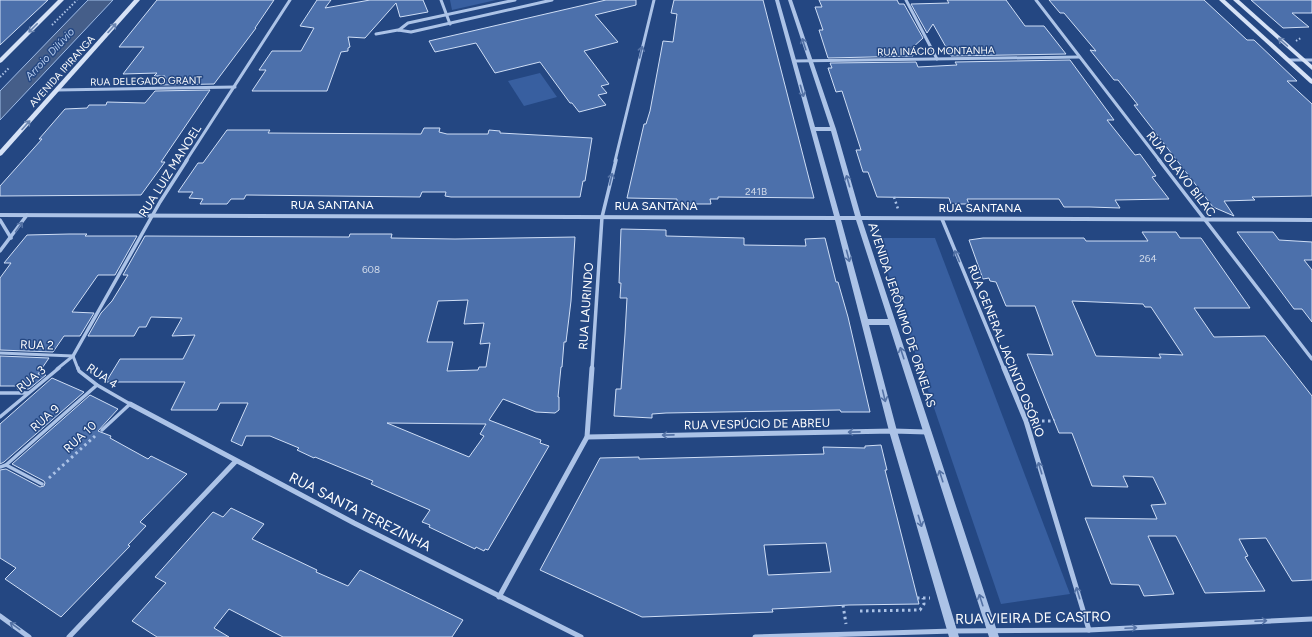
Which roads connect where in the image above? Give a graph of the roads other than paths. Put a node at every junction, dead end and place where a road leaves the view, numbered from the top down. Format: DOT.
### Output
graph roads {
  1 [pos="61,0"];
  2 [pos="138,0"];
  3 [pos="290,0"];
  4 [pos="441,0"];
  5 [pos="515,0"];
  6 [pos="552,0"];
  7 [pos="654,0"];
  8 [pos="776,0"];
  9 [pos="790,0"];
  10 [pos="906,0"];
  11 [pos="1036,0"];
  12 [pos="1222,0"];
  13 [pos="1236,0"];
  14 [pos="792,6"];
  15 [pos="778,7"];
  16 [pos="446,15"];
  17 [pos="450,24"];
  18 [pos="398,30"];
  19 [pos="376,34"];
  20 [pos="1079,57"];
  21 [pos="937,59"];
  22 [pos="1288,60"];
  23 [pos="1303,60"];
  24 [pos="1312,60"];
  25 [pos="0,61"];
  26 [pos="794,61"];
  27 [pos="809,61"];
  28 [pos="1312,68"];
  29 [pos="1312,82"];
  30 [pos="235,87"];
  31 [pos="57,90"];
  32 [pos="813,129"];
  33 [pos="833,130"];
  34 [pos="0,154"];
  35 [pos="0,215"];
  36 [pos="27,215"];
  37 [pos="154,215"];
  38 [pos="602,217"];
  39 [pos="838,218"];
  40 [pos="859,218"];
  41 [pos="942,219"];
  42 [pos="0,220"];
  43 [pos="1204,220"];
  44 [pos="1312,220"];
  45 [pos="11,238"];
  46 [pos="0,250"];
  47 [pos="866,322"];
  48 [pos="892,322"];
  49 [pos="0,353"];
  50 [pos="73,356"];
  51 [pos="1312,359"];
  52 [pos="97,385"];
  53 [pos="0,393"];
  54 [pos="29,393"];
  55 [pos="130,404"];
  56 [pos="0,416"];
  57 [pos="102,430"];
  58 [pos="893,432"];
  59 [pos="927,432"];
  60 [pos="587,437"];
  61 [pos="236,461"];
  62 [pos="6,465"];
  63 [pos="0,467"];
  64 [pos="42,484"];
  65 [pos="499,597"];
  66 [pos="0,616"];
  67 [pos="1312,619"];
  68 [pos="1089,630"];
  69 [pos="954,634"];
  70 [pos="993,634"];
  71 [pos="29,637"];
  72 [pos="69,637"];
  73 [pos="581,637"];
  74 [pos="755,637"];
  1 -- 25 [label="main road, one-way"];
  31 -- 2 [label="main road, AVENIDA IPIRANGA, one-way"];
  3 -- 30 [label="street, RUA LUIZ MANOEL"];
  4 -- 16 [label="street"];
  5 -- 16 [label="street"];
  6 -- 17 [label="street"];
  38 -- 7 [label="street, RUA LAURINDO, one-way"];
  8 -- 15 [label="street"];
  9 -- 14 [label="street, AVENIDA JERÔNIMO DE ORNELAS"];
  10 -- 21 [label="street"];
  11 -- 20 [label="street, RUA OLAVO BILAC"];
  12 -- 22 [label="main road"];
  23 -- 13 [label="main road, one-way"];
  14 -- 15 [label="street"];
  27 -- 14 [label="street, AVENIDA JERÔNIMO DE ORNELAS, one-way"];
  15 -- 26 [label="street"];
  16 -- 17 [label="street"];
  16 -- 18 [label="street"];
  17 -- 18 [label="street"];
  18 -- 19 [label="street"];
  20 -- 21 [label="street, RUA INÁCIO MONTANHA"];
  20 -- 43 [label="street, RUA OLAVO BILAC"];
  21 -- 27 [label="street, RUA INÁCIO MONTANHA"];
  22 -- 23 [label="street"];
  22 -- 29 [label="main road"];
  23 -- 24 [label="street"];
  23 -- 28 [label="main road"];
  26 -- 27 [label="street, RUA INÁCIO MONTANHA"];
  26 -- 32 [label="street, one-way"];
  27 -- 33 [label="street, AVENIDA JERÔNIMO DE ORNELAS"];
  30 -- 31 [label="street, RUA DELEGADO GRANT"];
  30 -- 37 [label="street, RUA LUIZ MANOEL"];
  34 -- 31 [label="main road, AVENIDA IPIRANGA, one-way"];
  32 -- 33 [label="street"];
  32 -- 39 [label="street"];
  40 -- 33 [label="street, AVENIDA JERÔNIMO DE ORNELAS, one-way"];
  35 -- 36 [label="street, RUA SANTANA"];
  36 -- 37 [label="street, RUA SANTANA"];
  45 -- 36 [label="street, one-way"];
  37 -- 38 [label="street, RUA SANTANA"];
  37 -- 50 [label="street, RUA LUIZ MANOEL"];
  38 -- 39 [label="street, RUA SANTANA"];
  38 -- 60 [label="street, RUA LAURINDO"];
  39 -- 40 [label="street, RUA SANTANA"];
  39 -- 47 [label="street, one-way"];
  40 -- 41 [label="street, RUA SANTANA"];
  40 -- 48 [label="street, AVENIDA JERÔNIMO DE ORNELAS"];
  41 -- 43 [label="street, RUA SANTANA"];
  68 -- 41 [label="street, RUA GENERAL JACINTO OSÓRIO, one-way"];
  42 -- 45 [label="street"];
  43 -- 44 [label="street, RUA SANTANA"];
  43 -- 51 [label="street, RUA OLAVO BILAC"];
  45 -- 46 [label="street"];
  47 -- 48 [label="street"];
  47 -- 58 [label="street, one-way"];
  59 -- 48 [label="street, AVENIDA JERÔNIMO DE ORNELAS, one-way"];
  49 -- 50 [label="lane, RUA 2"];
  50 -- 52 [label="lane, RUA 4"];
  50 -- 54 [label="lane, RUA 3"];
  52 -- 55 [label="lane, RUA 4"];
  52 -- 62 [label="lane, RUA 9"];
  53 -- 54 [label="lane"];
  54 -- 56 [label="lane, RUA 3"];
  55 -- 57 [label="lane, RUA 10"];
  55 -- 61 [label="street, RUA SANTA TEREZINHA"];
  58 -- 59 [label="street, RUA VESPÚCIO DE ABREU"];
  58 -- 60 [label="street, RUA VESPÚCIO DE ABREU, one-way"];
  58 -- 69 [label="street, one-way"];
  70 -- 59 [label="street, AVENIDA JERÔNIMO DE ORNELAS, one-way"];
  60 -- 65 [label="street, RUA LAURINDO"];
  61 -- 65 [label="street, RUA SANTA TEREZINHA"];
  61 -- 72 [label="street"];
  62 -- 63 [label="lane"];
  62 -- 64 [label="lane"];
  65 -- 73 [label="street, RUA SANTA TEREZINHA"];
  71 -- 66 [label="street, one-way"];
  68 -- 67 [label="street, RUA VIEIRA DE CASTRO, one-way"];
  68 -- 70 [label="street, RUA VIEIRA DE CASTRO"];
  69 -- 70 [label="street, RUA VIEIRA DE CASTRO"];
  69 -- 74 [label="street, RUA VIEIRA DE CASTRO"];
}
